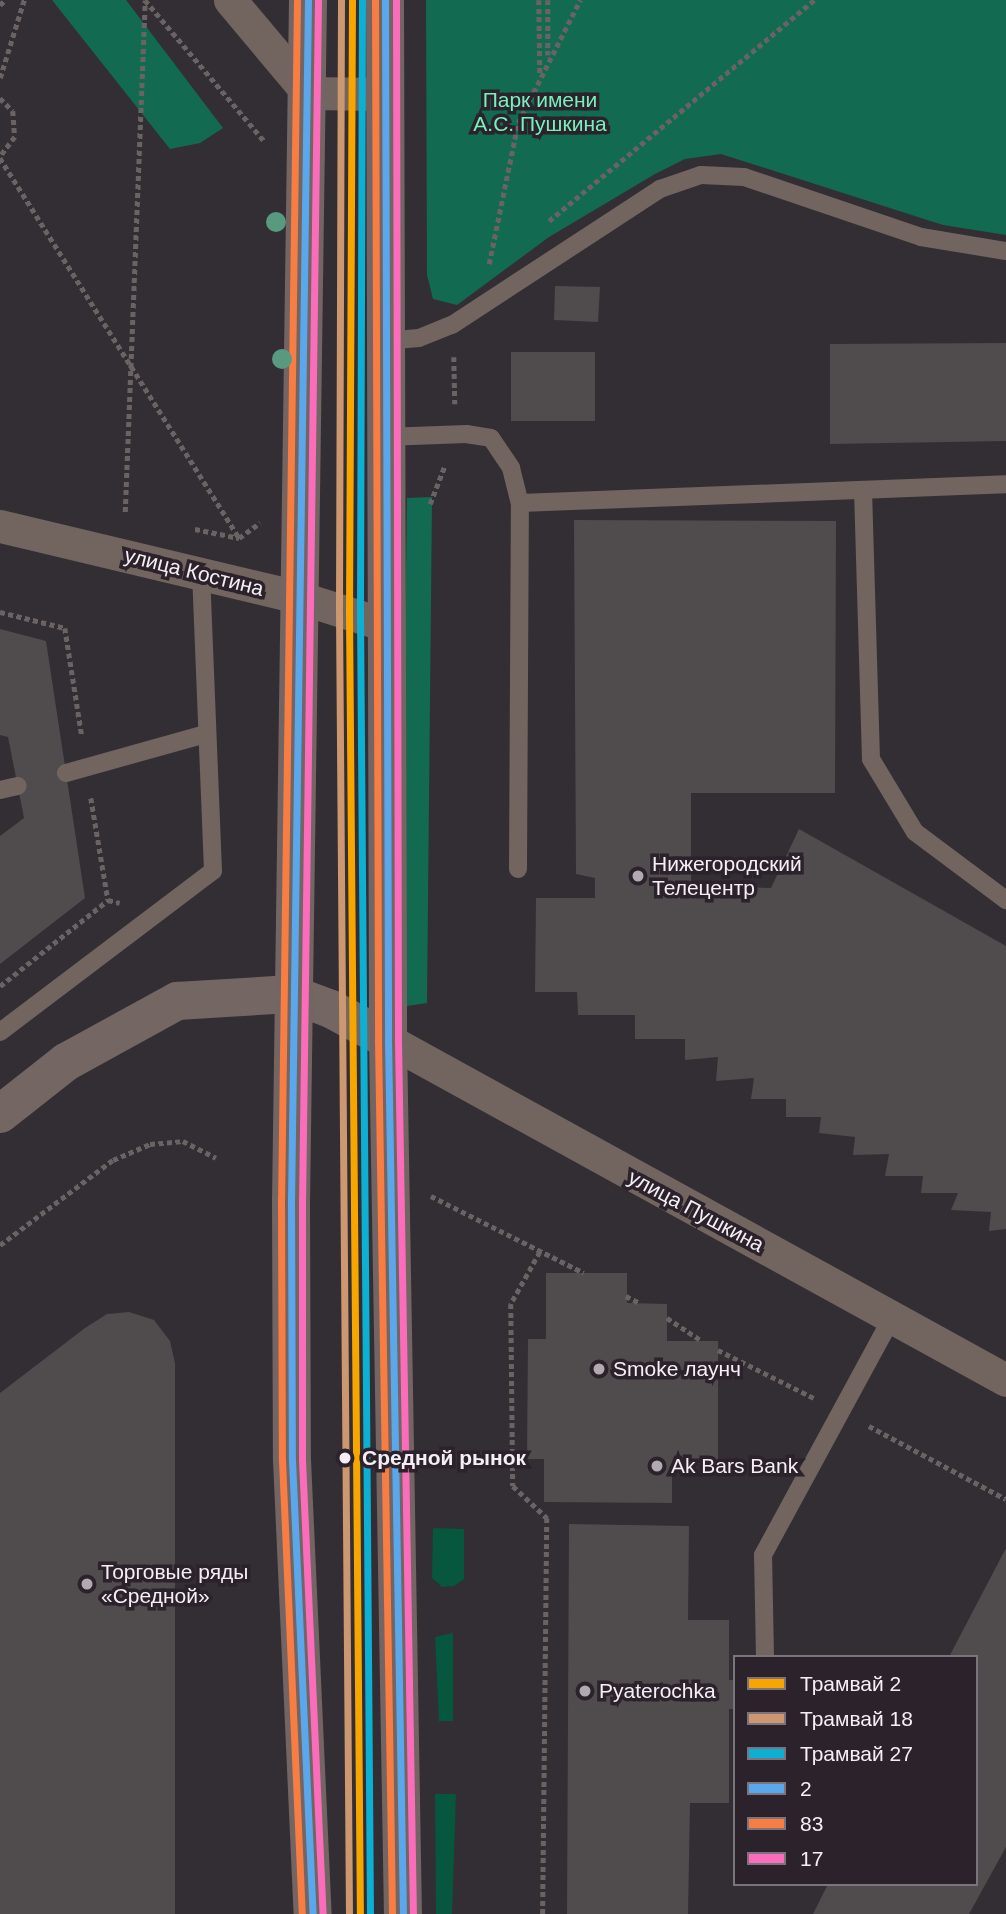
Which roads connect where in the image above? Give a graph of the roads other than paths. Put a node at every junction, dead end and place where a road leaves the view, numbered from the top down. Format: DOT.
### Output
graph roads {
  1 [pos="230,0"];
  2 [pos="308,0"];
  3 [pos="385,0"];
  4 [pos="308,93"];
  5 [pos="385,94"];
  6 [pos="1006,251"];
  7 [pos="384,341"];
  8 [pos="385,437"];
  9 [pos="1006,484"];
  10 [pos="863,490"];
  11 [pos="520,503"];
  12 [pos="0,526"];
  13 [pos="201,573"];
  14 [pos="298,597"];
  15 [pos="386,625"];
  16 [pos="206,734"];
  17 [pos="66,773"];
  18 [pos="518,869"];
  19 [pos="1006,900"];
  20 [pos="291,994"];
  21 [pos="0,1031"];
  22 [pos="388,1040"];
  23 [pos="0,1114"];
  24 [pos="892,1317"];
  25 [pos="1006,1380"];
  26 [pos="765,1655"];
  27 [pos="313,1914"];
  28 [pos="403,1914"];
  1 -- 4 [label="street"];
  2 -- 4 [label="main road"];
  3 -- 5 [label="main road"];
  4 -- 5 [label="street"];
  4 -- 14 [label="main road"];
  5 -- 7 [label="main road"];
  6 -- 7 [label="lane"];
  7 -- 8 [label="main road"];
  8 -- 11 [label="lane"];
  8 -- 15 [label="main road"];
  9 -- 10 [label="lane"];
  10 -- 11 [label="lane"];
  10 -- 19 [label="lane"];
  11 -- 18 [label="lane"];
  12 -- 13 [label="street, улица Костина"];
  13 -- 14 [label="street, улица Костина"];
  13 -- 16 [label="lane"];
  14 -- 15 [label="street, улица Костина"];
  14 -- 20 [label="main road"];
  15 -- 22 [label="main road"];
  16 -- 17 [label="lane"];
  16 -- 21 [label="lane"];
  20 -- 22 [label="main road"];
  20 -- 23 [label="main road"];
  20 -- 27 [label="main road"];
  22 -- 24 [label="street, улица Пушкина"];
  22 -- 28 [label="main road"];
  24 -- 25 [label="street, улица Пушкина"];
  24 -- 26 [label="lane"];
}
